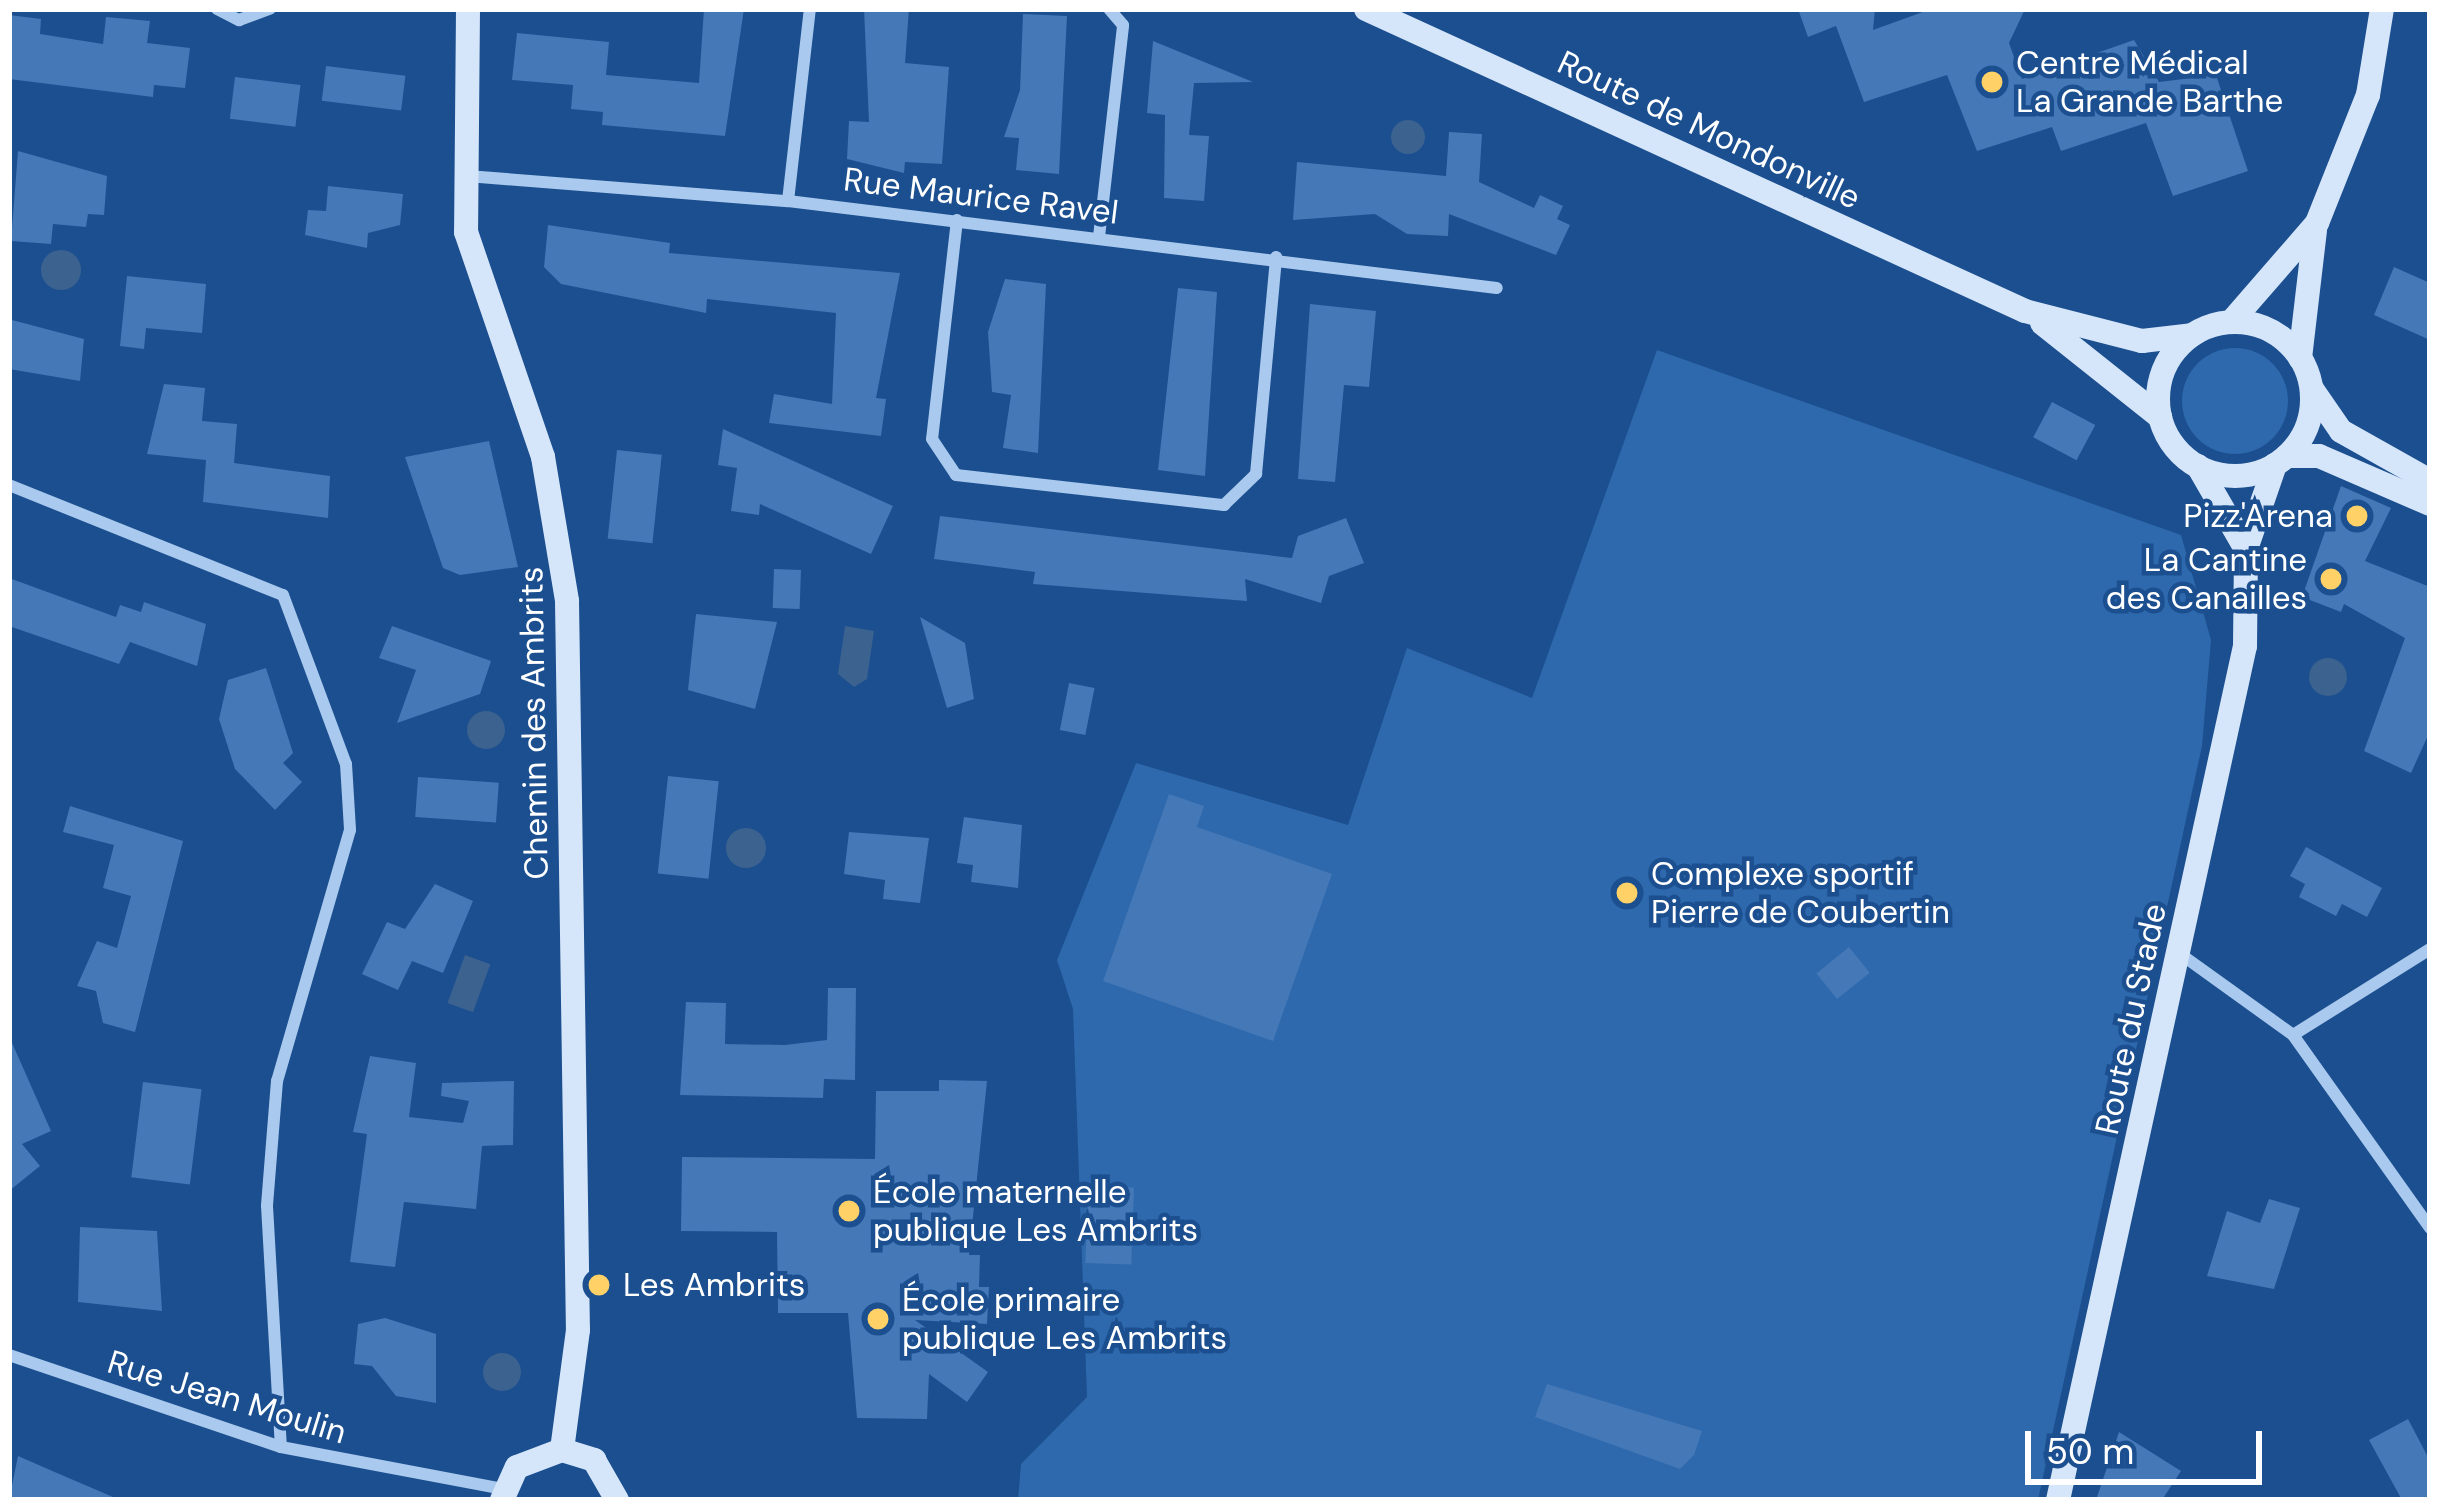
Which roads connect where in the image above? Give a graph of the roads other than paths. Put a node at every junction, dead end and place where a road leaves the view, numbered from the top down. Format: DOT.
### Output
graph roads {
  1 [pos="217,9"];
  2 [pos="270,9"];
  3 [pos="468,9"];
  4 [pos="810,9"];
  5 [pos="1109,9"];
  6 [pos="1366,9"];
  7 [pos="2382,9"];
  8 [pos="458,176"];
  9 [pos="788,201"];
  10 [pos="957,220"];
  11 [pos="2317,223"];
  12 [pos="1099,237"];
  13 [pos="1276,257"];
  14 [pos="1497,288"];
  15 [pos="2025,311"];
  16 [pos="2231,322"];
  17 [pos="2192,335"];
  18 [pos="2300,358"];
  19 [pos="2311,387"];
  20 [pos="2160,417"];
  21 [pos="2281,461"];
  22 [pos="2198,466"];
  23 [pos="2430,481"];
  24 [pos="9,485"];
  25 [pos="2430,504"];
  26 [pos="2246,550"];
  27 [pos="2430,949"];
  28 [pos="2180,953"];
  29 [pos="2293,1035"];
  30 [pos="2430,1228"];
  31 [pos="9,1355"];
  32 [pos="281,1447"];
  33 [pos="562,1450"];
  34 [pos="503,1494"];
  35 [pos="617,1500"];
  36 [pos="2058,1500"];
  1 -- 2 [label="street"];
  3 -- 8 [label="main road, Chemin des Ambrits"];
  4 -- 9 [label="street"];
  5 -- 12 [label="street"];
  6 -- 15 [label="main road, Route de Mondonville"];
  7 -- 11 [label="main road"];
  8 -- 9 [label="street, Rue Maurice Ravel"];
  8 -- 33 [label="main road, Chemin des Ambrits"];
  9 -- 10 [label="street, Rue Maurice Ravel"];
  10 -- 12 [label="street, Rue Maurice Ravel"];
  10 -- 13 [label="street"];
  11 -- 16 [label="main road"];
  11 -- 18 [label="main road"];
  12 -- 13 [label="street, Rue Maurice Ravel"];
  13 -- 14 [label="street, Rue Maurice Ravel"];
  15 -- 17 [label="main road, Route de Mondonville"];
  15 -- 20 [label="main road, Route de Mondonville"];
  16 -- 17 [label="main road"];
  16 -- 18 [label="main road"];
  17 -- 20 [label="main road"];
  18 -- 19 [label="main road"];
  19 -- 21 [label="main road"];
  19 -- 23 [label="main road"];
  20 -- 22 [label="main road"];
  21 -- 22 [label="main road"];
  21 -- 25 [label="main road"];
  21 -- 26 [label="main road, Route du Stade"];
  22 -- 26 [label="main road"];
  24 -- 32 [label="street"];
  26 -- 28 [label="main road, Route du Stade"];
  27 -- 29 [label="street"];
  28 -- 29 [label="street"];
  28 -- 36 [label="main road, Route du Stade"];
  29 -- 30 [label="street"];
  31 -- 32 [label="street, Rue Jean Moulin"];
  32 -- 34 [label="street, Rue Jean Moulin"];
  33 -- 34 [label="main road"];
  33 -- 35 [label="main road"];
}
